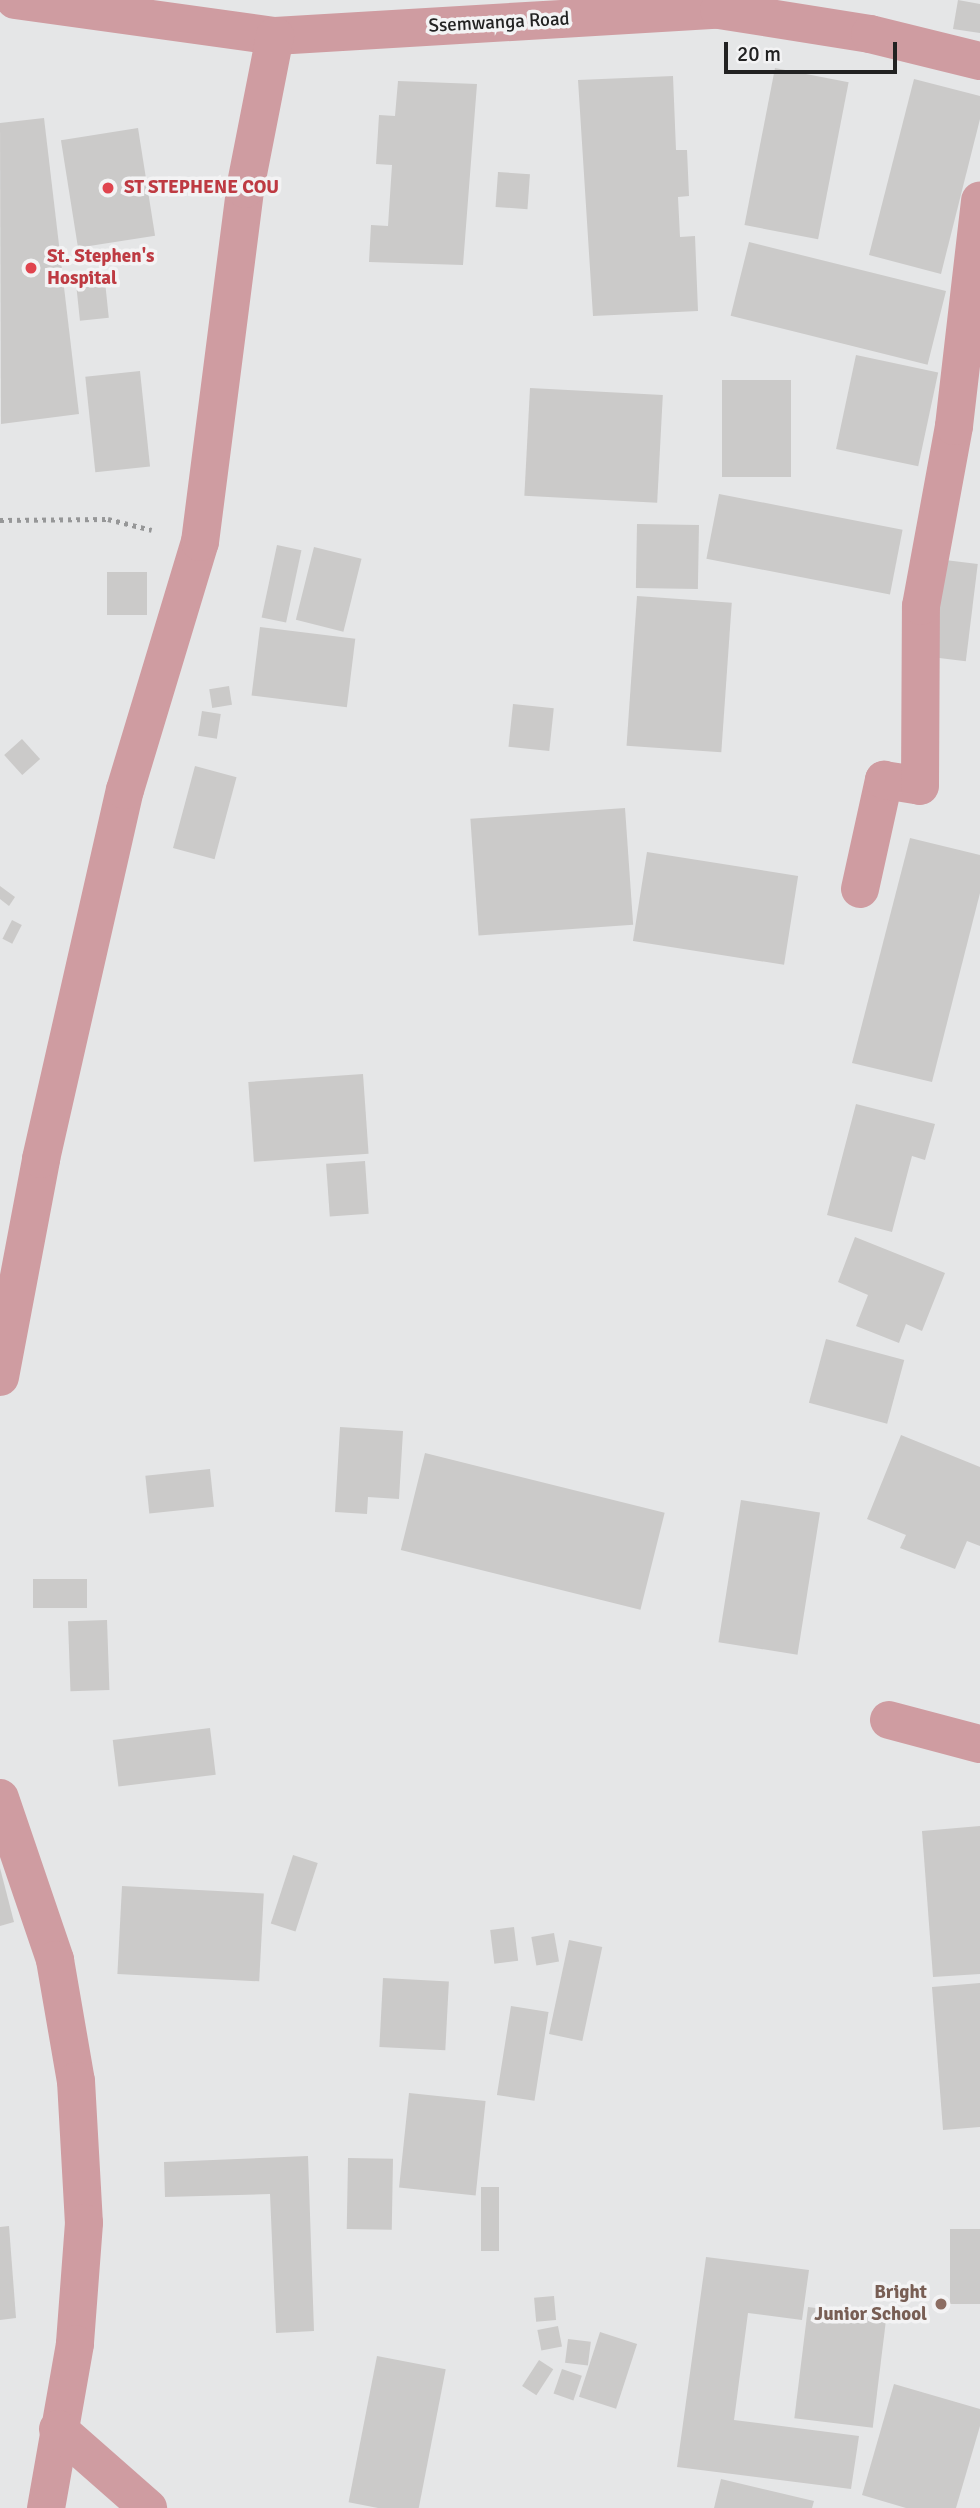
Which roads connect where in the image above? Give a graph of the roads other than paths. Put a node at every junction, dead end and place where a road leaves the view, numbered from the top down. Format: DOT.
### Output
graph roads {
  1 [pos="15,0"];
  2 [pos="275,36"];
  3 [pos="980,61"];
  4 [pos="980,200"];
  5 [pos="860,889"];
  6 [pos="0,1377"];
  7 [pos="890,1720"];
  8 [pos="980,1744"];
  9 [pos="0,1798"];
  10 [pos="58,2429"];
  11 [pos="46,2508"];
  12 [pos="148,2508"];
  1 -- 2 [label="street, Ssemwanga Road"];
  2 -- 3 [label="street, Ssemwanga Road"];
  2 -- 6 [label="street"];
  4 -- 5 [label="street"];
  7 -- 8 [label="street"];
  9 -- 10 [label="street"];
  10 -- 11 [label="street"];
  10 -- 12 [label="street"];
}
